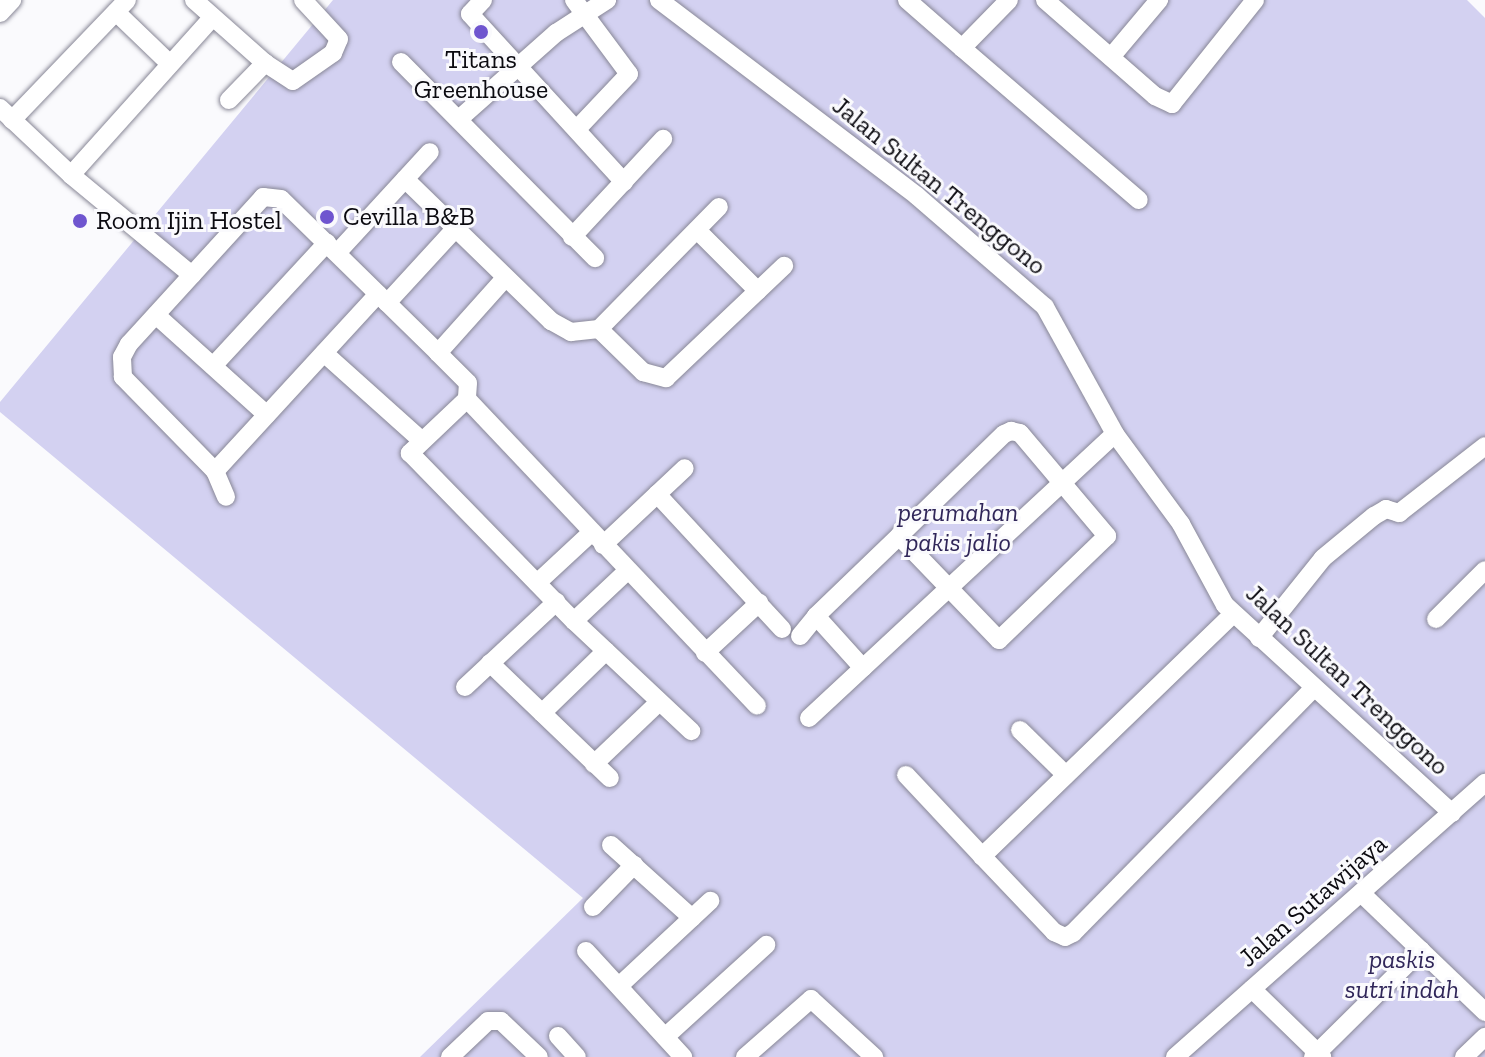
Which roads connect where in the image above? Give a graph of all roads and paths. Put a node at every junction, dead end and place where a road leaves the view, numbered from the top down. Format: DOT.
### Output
graph roads {
  1 [pos="12,0"];
  2 [pos="194,0"];
  3 [pos="303,0"];
  4 [pos="483,0"];
  5 [pos="659,0"];
  6 [pos="1009,0"];
  7 [pos="1159,0"];
  8 [pos="1255,0"];
  9 [pos="913,2"];
  10 [pos="1051,2"];
  11 [pos="123,3"];
  12 [pos="593,6"];
  13 [pos="0,13"];
  14 [pos="211,19"];
  15 [pos="962,48"];
  16 [pos="1111,57"];
  17 [pos="401,62"];
  18 [pos="265,63"];
  19 [pos="170,64"];
  20 [pos="515,68"];
  21 [pos="229,100"];
  22 [pos="6,114"];
  23 [pos="459,119"];
  24 [pos="577,129"];
  25 [pos="663,139"];
  26 [pos="430,152"];
  27 [pos="71,175"];
  28 [pos="405,179"];
  29 [pos="624,182"];
  30 [pos="1139,200"];
  31 [pos="719,207"];
  32 [pos="457,227"];
  33 [pos="697,230"];
  34 [pos="572,237"];
  35 [pos="332,248"];
  36 [pos="595,258"];
  37 [pos="180,264"];
  38 [pos="784,266"];
  39 [pos="505,278"];
  40 [pos="758,291"];
  41 [pos="383,299"];
  42 [pos="156,315"];
  43 [pos="599,329"];
  44 [pos="324,353"];
  45 [pos="438,353"];
  46 [pos="213,366"];
  47 [pos="467,399"];
  48 [pos="267,415"];
  49 [pos="1115,434"];
  50 [pos="421,440"];
  51 [pos="1485,446"];
  52 [pos="685,468"];
  53 [pos="215,471"];
  54 [pos="1060,484"];
  55 [pos="657,494"];
  56 [pos="226,497"];
  57 [pos="899,536"];
  58 [pos="597,539"];
  59 [pos="1485,570"];
  60 [pos="627,571"];
  61 [pos="537,583"];
  62 [pos="947,588"];
  63 [pos="556,602"];
  64 [pos="759,603"];
  65 [pos="1233,614"];
  66 [pos="816,616"];
  67 [pos="1436,619"];
  68 [pos="574,621"];
  69 [pos="1259,638"];
  70 [pos="606,651"];
  71 [pos="705,653"];
  72 [pos="490,663"];
  73 [pos="863,668"];
  74 [pos="465,687"];
  75 [pos="1314,688"];
  76 [pos="659,702"];
  77 [pos="757,706"];
  78 [pos="542,713"];
  79 [pos="809,718"];
  80 [pos="1020,730"];
  81 [pos="691,731"];
  82 [pos="594,764"];
  83 [pos="906,775"];
  84 [pos="1066,775"];
  85 [pos="610,778"];
  86 [pos="1485,783"];
  87 [pos="1452,813"];
  88 [pos="611,845"];
  89 [pos="982,856"];
  90 [pos="634,865"];
  91 [pos="1361,893"];
  92 [pos="710,901"];
  93 [pos="593,907"];
  94 [pos="692,918"];
  95 [pos="766,945"];
  96 [pos="1421,950"];
  97 [pos="586,951"];
  98 [pos="619,986"];
  99 [pos="1252,989"];
  100 [pos="1484,1010"];
  101 [pos="558,1036"];
  102 [pos="665,1037"];
  103 [pos="1485,1037"];
  104 [pos="1317,1055"];
  105 [pos="871,1056"];
  106 [pos="450,1057"];
  107 [pos="539,1057"];
  108 [pos="577,1057"];
  109 [pos="683,1057"];
  110 [pos="745,1057"];
  111 [pos="1175,1057"];
  112 [pos="1464,1057"];
  1 -- 13 [label="street"];
  2 -- 14 [label="street"];
  3 -- 18 [label="street"];
  4 -- 20 [label="street"];
  5 -- 49 [label="street, Jalan Sultan Trenggono"];
  6 -- 15 [label="street"];
  7 -- 16 [label="street"];
  8 -- 16 [label="street"];
  9 -- 15 [label="street"];
  10 -- 16 [label="street"];
  11 -- 19 [label="street"];
  11 -- 22 [label="street"];
  12 -- 20 [label="street"];
  12 -- 24 [label="street"];
  14 -- 18 [label="street"];
  14 -- 19 [label="street"];
  15 -- 30 [label="street"];
  17 -- 23 [label="street"];
  18 -- 21 [label="street"];
  19 -- 27 [label="street"];
  20 -- 23 [label="street"];
  20 -- 24 [label="street"];
  22 -- 27 [label="street"];
  23 -- 34 [label="street"];
  24 -- 29 [label="street"];
  25 -- 29 [label="street"];
  26 -- 28 [label="street"];
  27 -- 37 [label="street"];
  28 -- 32 [label="street"];
  28 -- 35 [label="street"];
  29 -- 34 [label="street"];
  31 -- 33 [label="street"];
  32 -- 39 [label="street"];
  32 -- 41 [label="street"];
  33 -- 40 [label="street"];
  33 -- 43 [label="street"];
  34 -- 36 [label="street"];
  35 -- 37 [label="street"];
  35 -- 41 [label="street"];
  35 -- 46 [label="street"];
  37 -- 42 [label="street"];
  38 -- 40 [label="street"];
  39 -- 43 [label="street"];
  39 -- 45 [label="street"];
  40 -- 43 [label="street"];
  41 -- 44 [label="street"];
  41 -- 45 [label="street"];
  42 -- 46 [label="street"];
  42 -- 53 [label="street"];
  44 -- 48 [label="street"];
  44 -- 50 [label="street"];
  45 -- 47 [label="street"];
  46 -- 48 [label="street"];
  47 -- 50 [label="street"];
  47 -- 58 [label="street"];
  48 -- 53 [label="street"];
  49 -- 54 [label="street"];
  49 -- 65 [label="street, Jalan Sultan Trenggono"];
  50 -- 61 [label="street"];
  51 -- 69 [label="street"];
  52 -- 55 [label="street"];
  53 -- 56 [label="street"];
  54 -- 57 [label="street"];
  54 -- 62 [label="street"];
  54 -- 62 [label="street"];
  55 -- 58 [label="street"];
  55 -- 64 [label="street"];
  57 -- 62 [label="street"];
  57 -- 66 [label="street"];
  58 -- 60 [label="street"];
  58 -- 61 [label="street"];
  59 -- 67 [label="street"];
  60 -- 68 [label="street"];
  60 -- 71 [label="street"];
  61 -- 63 [label="street"];
  62 -- 73 [label="street"];
  63 -- 68 [label="street"];
  63 -- 72 [label="street"];
  64 -- 66 [label="street"];
  64 -- 71 [label="street"];
  65 -- 69 [label="street, Jalan Sultan Trenggono"];
  65 -- 84 [label="street"];
  66 -- 73 [label="street"];
  68 -- 70 [label="street"];
  69 -- 75 [label="street, Jalan Sultan Trenggono"];
  70 -- 76 [label="street"];
  70 -- 78 [label="street"];
  71 -- 77 [label="street"];
  72 -- 74 [label="street"];
  72 -- 78 [label="street"];
  73 -- 79 [label="street"];
  75 -- 87 [label="street, Jalan Sultan Trenggono"];
  75 -- 89 [label="street"];
  76 -- 81 [label="street"];
  76 -- 82 [label="street"];
  78 -- 82 [label="street"];
  80 -- 84 [label="street"];
  82 -- 85 [label="street"];
  83 -- 89 [label="street"];
  84 -- 89 [label="street"];
  86 -- 87 [label="street, Jalan Sutawijaya"];
  87 -- 91 [label="street, Jalan Sutawijaya"];
  88 -- 90 [label="street"];
  90 -- 93 [label="street"];
  90 -- 94 [label="street"];
  91 -- 96 [label="street"];
  91 -- 99 [label="street, Jalan Sutawijaya"];
  92 -- 94 [label="street"];
  94 -- 98 [label="street"];
  95 -- 102 [label="street"];
  96 -- 100 [label="street"];
  96 -- 104 [label="street"];
  97 -- 98 [label="street"];
  98 -- 102 [label="street"];
  99 -- 104 [label="street"];
  99 -- 111 [label="street, Jalan Sutawijaya"];
  101 -- 108 [label="street"];
  102 -- 109 [label="street"];
  103 -- 112 [label="street"];
  105 -- 110 [label="street"];
  106 -- 107 [label="street"];
}
